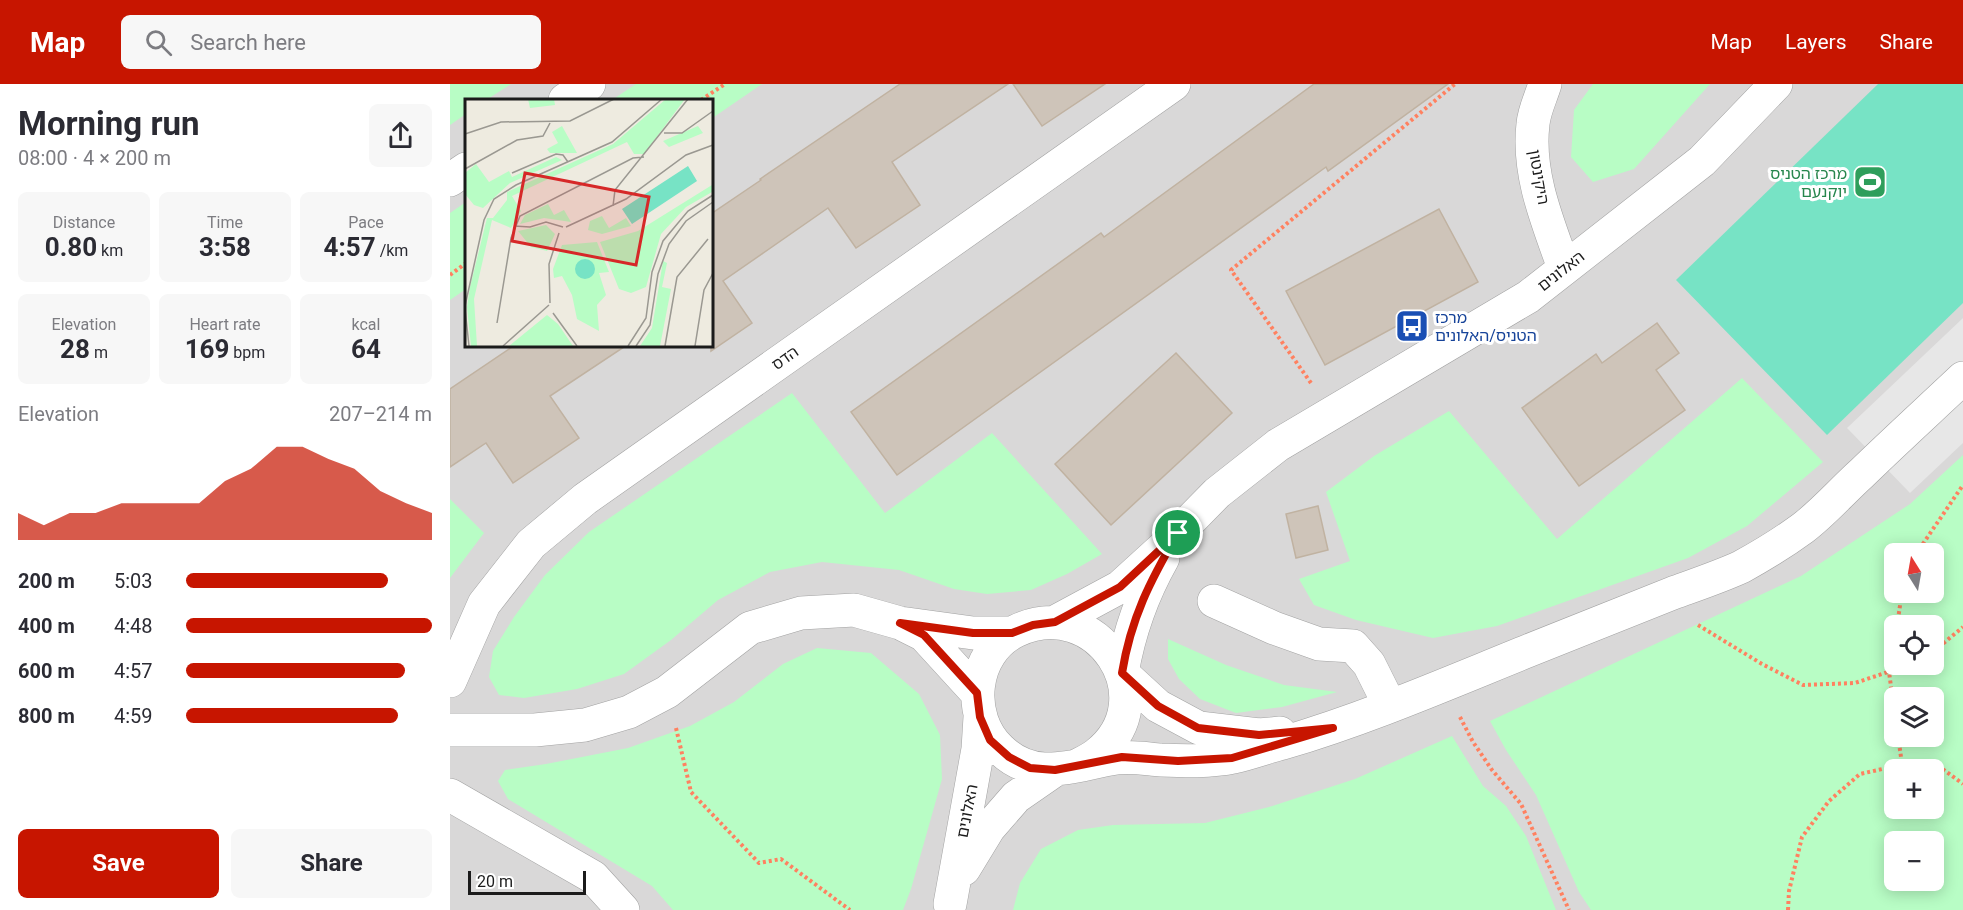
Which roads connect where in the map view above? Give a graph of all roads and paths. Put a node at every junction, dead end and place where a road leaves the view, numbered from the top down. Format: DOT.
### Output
graph roads {
  1 [pos="589,84"];
  2 [pos="725,84"];
  3 [pos="1174,84"];
  4 [pos="1455,84"];
  5 [pos="1545,84"];
  6 [pos="1776,84"];
  7 [pos="566,99"];
  8 [pos="702,99"];
  9 [pos="465,170"];
  10 [pos="450,180"];
  11 [pos="465,264"];
  12 [pos="1564,268"];
  13 [pos="450,275"];
  14 [pos="1963,378"];
  15 [pos="1332,413"];
  16 [pos="1963,485"];
  17 [pos="1178,533"];
  18 [pos="1924,543"];
  19 [pos="1657,599"];
  20 [pos="1214,601"];
  21 [pos="1055,622"];
  22 [pos="900,623"];
  23 [pos="1963,627"];
  24 [pos="1012,633"];
  25 [pos="1944,643"];
  26 [pos="1122,673"];
  27 [pos="1884,674"];
  28 [pos="450,681"];
  29 [pos="1443,685"];
  30 [pos="667,692"];
  31 [pos="978,705"];
  32 [pos="1390,706"];
  33 [pos="1333,728"];
  34 [pos="450,730"];
  35 [pos="1067,768"];
  36 [pos="1884,768"];
  37 [pos="1944,770"];
  38 [pos="1963,784"];
  39 [pos="450,795"];
  40 [pos="949,907"];
  41 [pos="623,910"];
  42 [pos="850,910"];
  43 [pos="1569,910"];
  44 [pos="1788,910"];
  1 -- 7 [label="street"];
  2 -- 8 [label="path"];
  3 -- 28 [label="street, הדס"];
  4 -- 15 [label="path"];
  5 -- 12 [label="street, היקינטון"];
  6 -- 12 [label="street, האלונים"];
  9 -- 10 [label="street"];
  11 -- 13 [label="path"];
  12 -- 15 [label="street, האלונים"];
  14 -- 19 [label="street"];
  15 -- 17 [label="street, האלונים"];
  16 -- 18 [label="path"];
  17 -- 21 [label="street, האלונים"];
  17 -- 26 [label="street, האלונים"];
  19 -- 27 [label="path"];
  19 -- 29 [label="street"];
  20 -- 32 [label="street"];
  21 -- 24 [label="street"];
  21 -- 26 [label="street"];
  22 -- 24 [label="street"];
  22 -- 30 [label="street"];
  22 -- 31 [label="street"];
  23 -- 25 [label="path"];
  24 -- 31 [label="street"];
  26 -- 33 [label="street"];
  26 -- 35 [label="street"];
  29 -- 32 [label="street"];
  29 -- 43 [label="path"];
  30 -- 34 [label="street"];
  30 -- 42 [label="path"];
  31 -- 35 [label="street"];
  31 -- 40 [label="street, האלונים"];
  32 -- 33 [label="street"];
  33 -- 35 [label="street"];
  35 -- 40 [label="street, האלונים"];
  36 -- 44 [label="path"];
  37 -- 38 [label="path"];
  39 -- 41 [label="street"];
}
